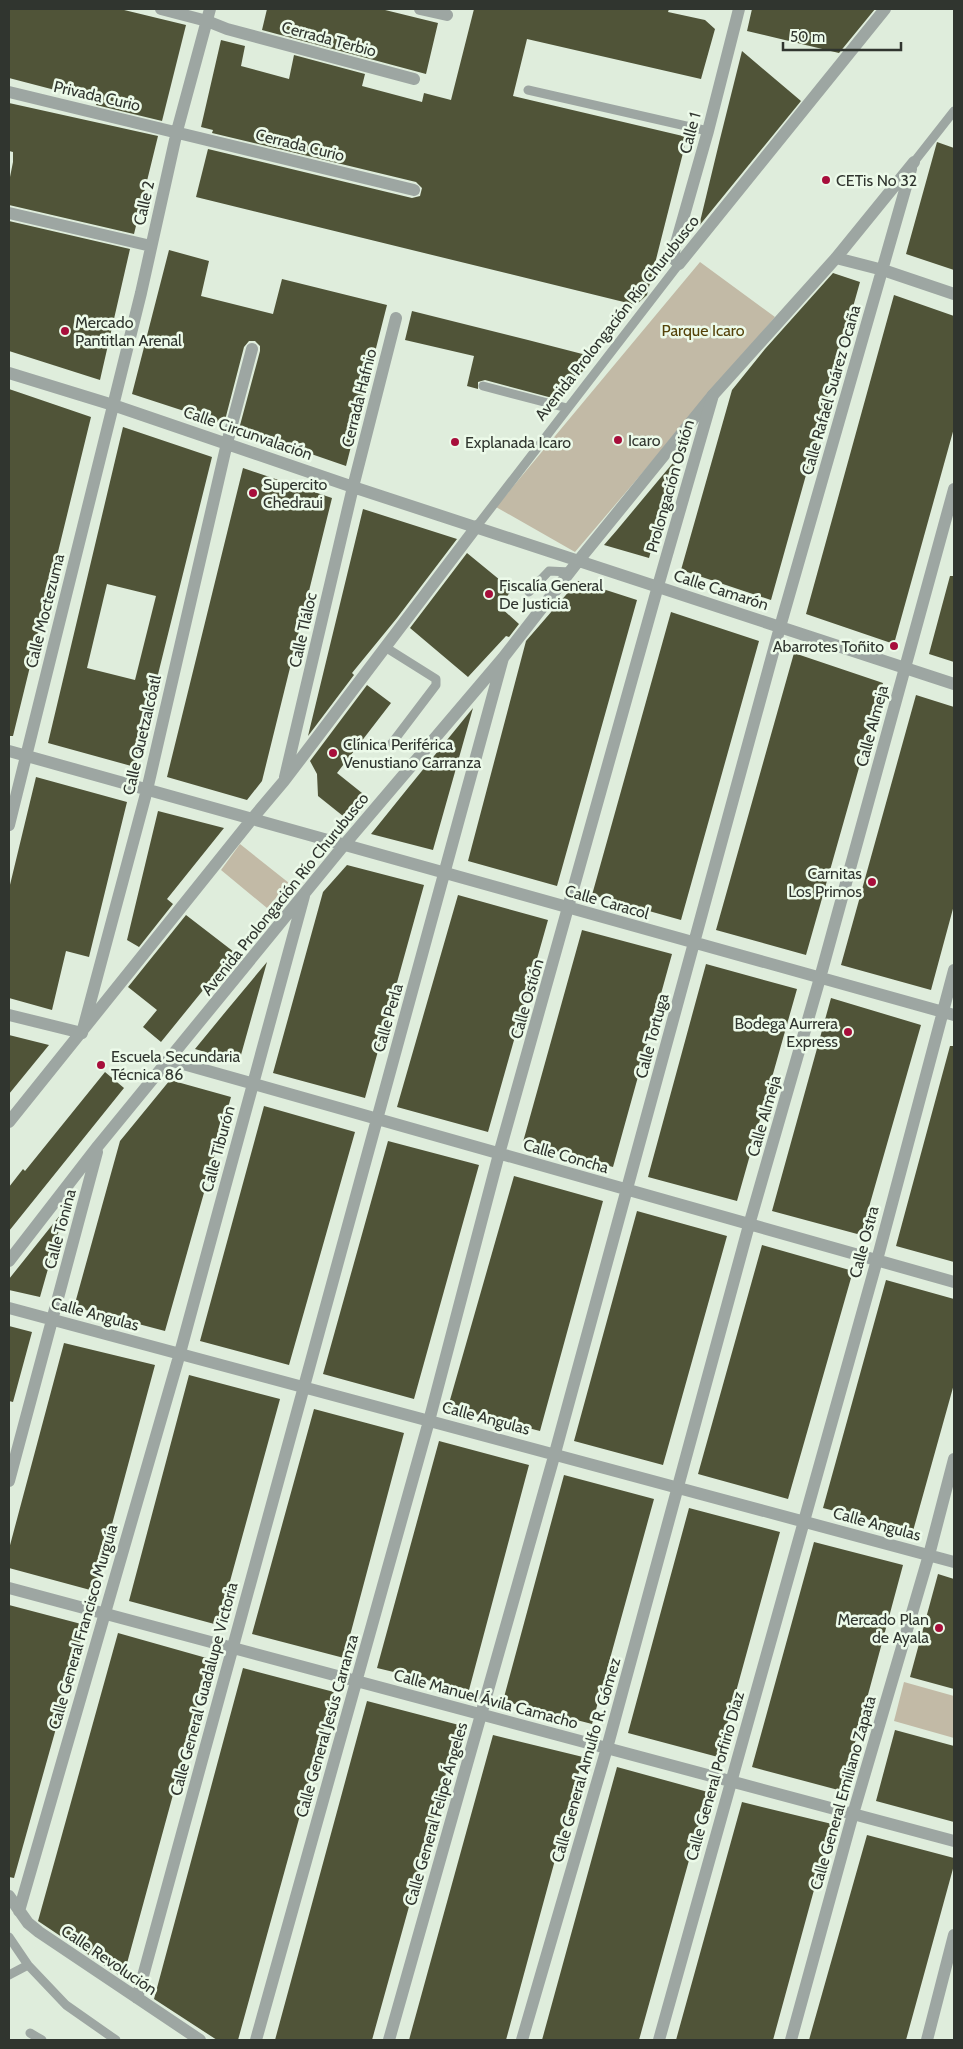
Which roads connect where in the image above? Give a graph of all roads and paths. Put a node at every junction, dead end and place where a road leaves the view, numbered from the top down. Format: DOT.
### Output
graph roads {
  1 [pos="161,9"];
  2 [pos="420,9"];
  3 [pos="738,9"];
  4 [pos="885,9"];
  5 [pos="209,15"];
  6 [pos="446,15"];
  7 [pos="414,79"];
  8 [pos="528,90"];
  9 [pos="9,92"];
  10 [pos="954,112"];
  11 [pos="177,131"];
  12 [pos="708,131"];
  13 [pos="914,162"];
  14 [pos="414,190"];
  15 [pos="9,213"];
  16 [pos="151,246"];
  17 [pos="836,258"];
  18 [pos="679,264"];
  19 [pos="883,270"];
  20 [pos="954,294"];
  21 [pos="396,318"];
  22 [pos="252,349"];
  23 [pos="9,373"];
  24 [pos="483,386"];
  25 [pos="713,395"];
  26 [pos="113,405"];
  27 [pos="567,408"];
  28 [pos="227,442"];
  29 [pos="353,486"];
  30 [pos="954,489"];
  31 [pos="477,526"];
  32 [pos="580,560"];
  33 [pos="570,572"];
  34 [pos="658,586"];
  35 [pos="530,592"];
  36 [pos="780,627"];
  37 [pos="385,647"];
  38 [pos="502,658"];
  39 [pos="904,668"];
  40 [pos="954,684"];
  41 [pos="392,743"];
  42 [pos="9,751"];
  43 [pos="26,755"];
  44 [pos="284,782"];
  45 [pos="146,790"];
  46 [pos="252,819"];
  47 [pos="9,825"];
  48 [pos="344,845"];
  49 [pos="445,873"];
  50 [pos="304,896"];
  51 [pos="569,908"];
  52 [pos="695,943"];
  53 [pos="954,970"];
  54 [pos="820,978"];
  55 [pos="948,1014"];
  56 [pos="9,1015"];
  57 [pos="82,1033"];
  58 [pos="169,1060"];
  59 [pos="252,1085"];
  60 [pos="376,1119"];
  61 [pos="9,1122"];
  62 [pos="98,1146"];
  63 [pos="499,1154"];
  64 [pos="626,1190"];
  65 [pos="749,1225"];
  66 [pos="877,1260"];
  67 [pos="9,1262"];
  68 [pos="954,1282"];
  69 [pos="9,1308"];
  70 [pos="53,1319"];
  71 [pos="180,1353"];
  72 [pos="302,1387"];
  73 [pos="429,1421"];
  74 [pos="555,1453"];
  75 [pos="954,1460"];
  76 [pos="9,1481"];
  77 [pos="678,1487"];
  78 [pos="804,1522"];
  79 [pos="929,1555"];
  80 [pos="954,1562"];
  81 [pos="9,1588"];
  82 [pos="105,1613"];
  83 [pos="232,1648"];
  84 [pos="357,1681"];
  85 [pos="481,1713"];
  86 [pos="607,1748"];
  87 [pos="730,1782"];
  88 [pos="853,1814"];
  89 [pos="954,1841"];
  90 [pos="9,1896"];
  91 [pos="19,1911"];
  92 [pos="954,1935"];
  93 [pos="9,1937"];
  94 [pos="28,1965"];
  95 [pos="9,1975"];
  96 [pos="137,1998"];
  97 [pos="30,2033"];
  98 [pos="42,2040"];
  99 [pos="116,2040"];
  100 [pos="200,2040"];
  101 [pos="256,2040"];
  102 [pos="389,2040"];
  103 [pos="522,2040"];
  104 [pos="659,2040"];
  105 [pos="791,2040"];
  106 [pos="927,2040"];
  1 -- 5 [label="street, Cerrada Terbio"];
  2 -- 6 [label="street"];
  3 -- 12 [label="street, Calle 1"];
  4 -- 18 [label="street, Avenida Prolongación Río Churubusco"];
  5 -- 7 [label="street, Cerrada Terbio"];
  5 -- 11 [label="street, Calle 2"];
  8 -- 12 [label="lane"];
  9 -- 11 [label="street, Privada Curio"];
  10 -- 13 [label="lane, Avenida Prolongación Río Churubusco"];
  11 -- 14 [label="street, Cerrada Curio"];
  11 -- 16 [label="street, Calle 2"];
  12 -- 18 [label="street, Calle 1"];
  13 -- 17 [label="street, Avenida Prolongación Río Churubusco"];
  13 -- 19 [label="street, Calle Rafaél Suárez Ocaña"];
  15 -- 16 [label="street"];
  16 -- 26 [label="street, Calle 2"];
  17 -- 19 [label="street"];
  17 -- 25 [label="street, Avenida Prolongación Río Churubusco"];
  18 -- 27 [label="lane, Avenida Prolongación Río Churubusco"];
  19 -- 20 [label="street"];
  19 -- 36 [label="street, Calle Rafaél Suárez Ocaña"];
  21 -- 29 [label="street, Cerrada Hafnio"];
  22 -- 28 [label="street, Calle Quetzalcóatl"];
  23 -- 26 [label="street, Calle Circunvalación"];
  24 -- 27 [label="lane"];
  25 -- 32 [label="street, Avenida Prolongación Río Churubusco"];
  25 -- 34 [label="street, Prolongación Ostión"];
  26 -- 28 [label="street, Calle Circunvalación"];
  26 -- 43 [label="street, Calle Moctezuma"];
  27 -- 31 [label="lane, Avenida Prolongación Río Churubusco"];
  28 -- 29 [label="street, Calle Circunvalación"];
  28 -- 45 [label="street, Calle Quetzalcóatl"];
  29 -- 31 [label="street, Calle Circunvalación"];
  29 -- 44 [label="street, Calle Tláloc"];
  30 -- 39 [label="street, Calle Almeja"];
  31 -- 32 [label="street, Calle Camarón"];
  31 -- 37 [label="street, Avenida Prolongación Río Churubusco"];
  32 -- 33 [label="street, Avenida Prolongación Río Churubusco"];
  32 -- 34 [label="street, Calle Camarón"];
  33 -- 35 [label="lane"];
  33 -- 38 [label="street, Avenida Prolongación Río Churubusco"];
  34 -- 36 [label="street, Calle Camarón"];
  34 -- 51 [label="street, Calle Ostión"];
  36 -- 39 [label="street, Calle Camarón"];
  36 -- 52 [label="street, Calle Tortuga"];
  37 -- 41 [label="lane"];
  37 -- 44 [label="street, Avenida Prolongación Río Churubusco"];
  38 -- 48 [label="street, Avenida Prolongación Río Churubusco"];
  38 -- 49 [label="street, Calle Perla"];
  39 -- 40 [label="street, Calle Camarón"];
  39 -- 54 [label="street, Calle Almeja"];
  42 -- 43 [label="street, Calle Caracol"];
  43 -- 45 [label="street, Calle Caracol"];
  43 -- 47 [label="street, Calle Moctezuma"];
  44 -- 46 [label="street, Avenida Prolongación Río Churubusco"];
  45 -- 46 [label="street, Calle Caracol"];
  45 -- 57 [label="street, Calle Quetzalcóatl"];
  46 -- 48 [label="street, Calle Caracol"];
  46 -- 57 [label="street, Avenida Prolongación Río Churubusco"];
  48 -- 49 [label="street, Calle Caracol"];
  48 -- 50 [label="street, Avenida Prolongación Río Churubusco"];
  49 -- 51 [label="street, Calle Caracol"];
  49 -- 60 [label="street, Calle Perla"];
  50 -- 58 [label="street, Avenida Prolongación Río Churubusco"];
  50 -- 59 [label="street, Calle Tiburón"];
  51 -- 52 [label="street, Calle Caracol"];
  51 -- 63 [label="street, Calle Ostión"];
  52 -- 54 [label="street, Calle Caracol"];
  52 -- 64 [label="street, Calle Tortuga"];
  53 -- 55 [label="street, Calle Ostra"];
  54 -- 55 [label="street, Calle Caracol"];
  54 -- 65 [label="street, Calle Almeja"];
  55 -- 66 [label="street, Calle Ostra"];
  56 -- 57 [label="street"];
  57 -- 61 [label="street, Avenida Prolongación Río Churubusco"];
  58 -- 59 [label="street, Calle Concha"];
  58 -- 62 [label="street, Avenida Prolongación Río Churubusco"];
  59 -- 60 [label="street, Calle Concha"];
  59 -- 71 [label="street, Calle Tiburón"];
  60 -- 63 [label="street, Calle Concha"];
  60 -- 72 [label="street, Calle Perla"];
  62 -- 67 [label="street, Avenida Prolongación Río Churubusco"];
  62 -- 70 [label="street, Calle Tonina"];
  63 -- 64 [label="street, Calle Concha"];
  63 -- 73 [label="street, Calle Ostión"];
  64 -- 65 [label="street, Calle Concha"];
  64 -- 74 [label="street, Calle Tortuga"];
  65 -- 66 [label="street, Calle Concha"];
  65 -- 77 [label="street, Calle Almeja"];
  66 -- 68 [label="street, Calle Concha"];
  66 -- 78 [label="street, Calle Ostra"];
  69 -- 70 [label="street, Calle Angulas"];
  70 -- 71 [label="street, Calle Angulas"];
  70 -- 76 [label="street, Calle Tonina"];
  71 -- 72 [label="street, Calle Angulas"];
  71 -- 82 [label="street, Calle General Francisco Murguía"];
  72 -- 73 [label="street, Calle Angulas"];
  72 -- 83 [label="street, Calle General Guadalupe Victoria"];
  73 -- 74 [label="street, Calle Angulas"];
  73 -- 84 [label="street, Calle General Jesús Carranza"];
  74 -- 77 [label="street, Calle Angulas"];
  74 -- 85 [label="street, Calle General Felipe Ángeles"];
  75 -- 79 [label="street, Calle General Emiliano Zapata"];
  77 -- 78 [label="street, Calle Angulas"];
  77 -- 86 [label="street, Calle General Arnulfo R. Gómez"];
  78 -- 79 [label="street, Calle Angulas"];
  78 -- 87 [label="street, Calle General Porfirio Díaz"];
  79 -- 80 [label="street, Calle Angulas"];
  79 -- 88 [label="street, Calle General Emiliano Zapata"];
  81 -- 82 [label="street, Calle Manuel Ávila Camacho"];
  82 -- 83 [label="street, Calle Manuel Ávila Camacho"];
  82 -- 91 [label="street, Calle General Francisco Murguía"];
  83 -- 84 [label="street, Calle Manuel Ávila Camacho"];
  83 -- 96 [label="street, Calle General Guadalupe Victoria"];
  84 -- 85 [label="street, Calle Manuel Ávila Camacho"];
  84 -- 101 [label="street, Calle General Jesús Carranza"];
  85 -- 86 [label="street, Calle Manuel Ávila Camacho"];
  85 -- 102 [label="street, Calle General Felipe Ángeles"];
  86 -- 87 [label="street, Calle Manuel Ávila Camacho"];
  86 -- 103 [label="street, Calle General Arnulfo R. Gómez"];
  87 -- 88 [label="street, Calle Manuel Ávila Camacho"];
  87 -- 104 [label="street, Calle General Porfirio Díaz"];
  88 -- 89 [label="street, Calle Manuel Ávila Camacho"];
  88 -- 105 [label="street, Calle General Emiliano Zapata"];
  90 -- 91 [label="street, Calle Revolución"];
  91 -- 96 [label="street, Calle Revolución"];
  92 -- 106 [label="street"];
  93 -- 94 [label="lane"];
  94 -- 95 [label="lane"];
  94 -- 99 [label="lane"];
  96 -- 100 [label="street, Calle Revolución"];
  97 -- 98 [label="lane"];
}
